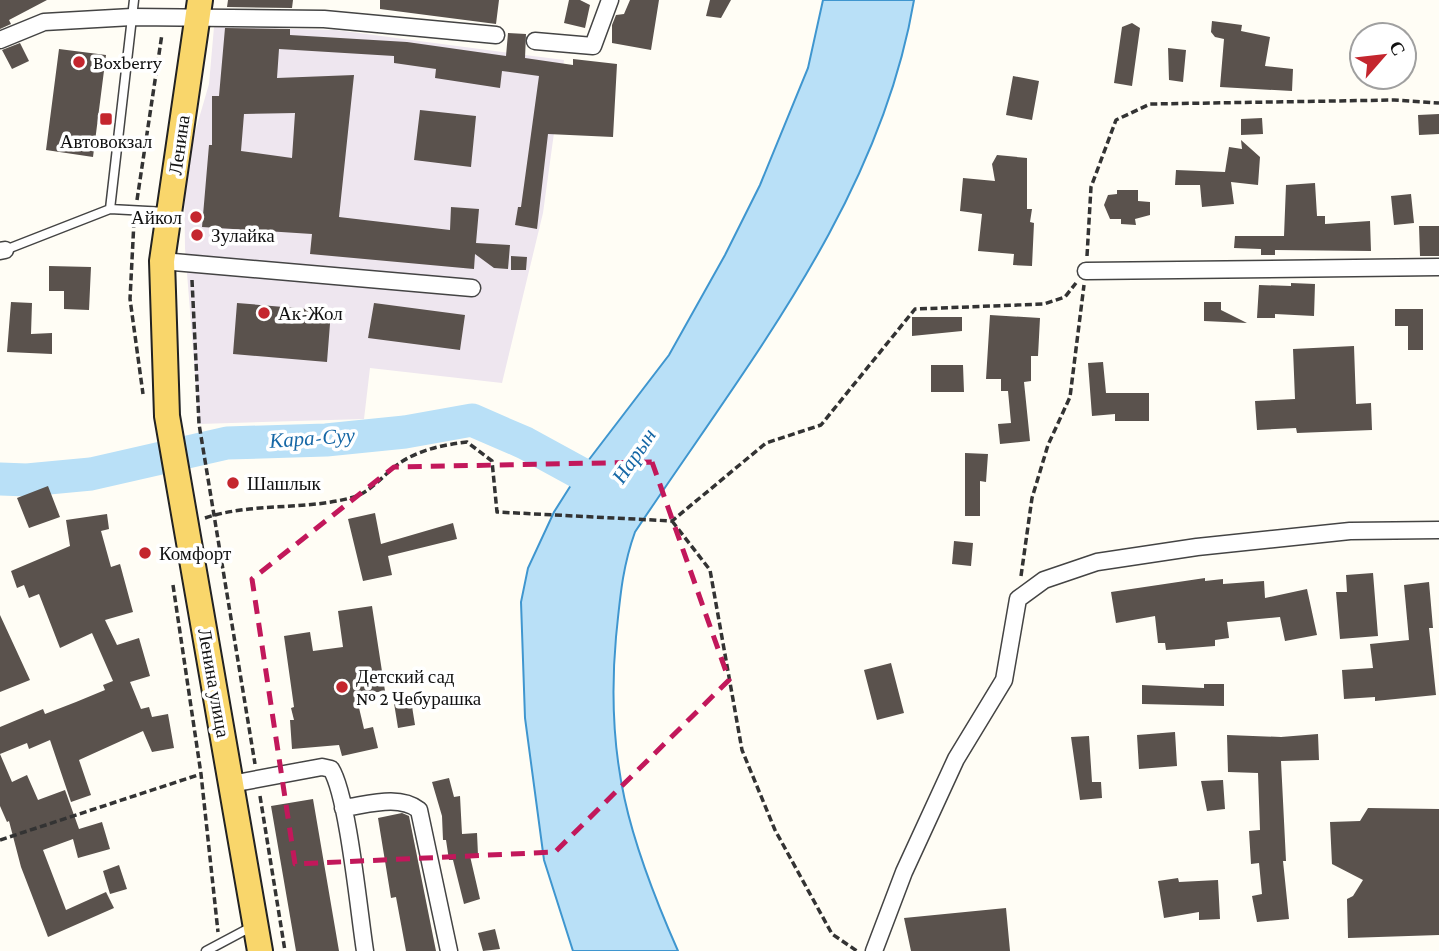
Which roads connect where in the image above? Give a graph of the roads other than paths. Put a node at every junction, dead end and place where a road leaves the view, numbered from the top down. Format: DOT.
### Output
graph roads {
  1 [pos="134,0"];
  2 [pos="610,0"];
  3 [pos="198,9"];
  4 [pos="132,18"];
  5 [pos="496,35"];
  6 [pos="0,40"];
  7 [pos="535,41"];
  8 [pos="110,209"];
  9 [pos="169,212"];
  10 [pos="2,251"];
  11 [pos="162,261"];
  12 [pos="1439,267"];
  13 [pos="1086,271"];
  14 [pos="471,288"];
  15 [pos="167,416"];
  16 [pos="1439,530"];
  17 [pos="231,784"];
  18 [pos="343,808"];
  19 [pos="255,925"];
  20 [pos="206,951"];
  21 [pos="260,951"];
  22 [pos="365,951"];
  23 [pos="449,951"];
  24 [pos="874,951"];
  1 -- 4 [label="lane"];
  2 -- 7 [label="street"];
  3 -- 4 [label="street"];
  3 -- 5 [label="street"];
  3 -- 9 [label="main road, Ленина"];
  4 -- 6 [label="street"];
  4 -- 8 [label="lane"];
  8 -- 9 [label="lane"];
  8 -- 10 [label="lane"];
  9 -- 11 [label="main road, Ленина"];
  11 -- 14 [label="street"];
  11 -- 15 [label="main road, Ленина"];
  12 -- 13 [label="street"];
  15 -- 17 [label="main road, Ленина улица"];
  16 -- 24 [label="street"];
  17 -- 18 [label="street"];
  17 -- 19 [label="main road, Ленина улица"];
  18 -- 22 [label="street"];
  18 -- 23 [label="street"];
  19 -- 20 [label="lane"];
  19 -- 21 [label="main road, Ленина улица"];
}
